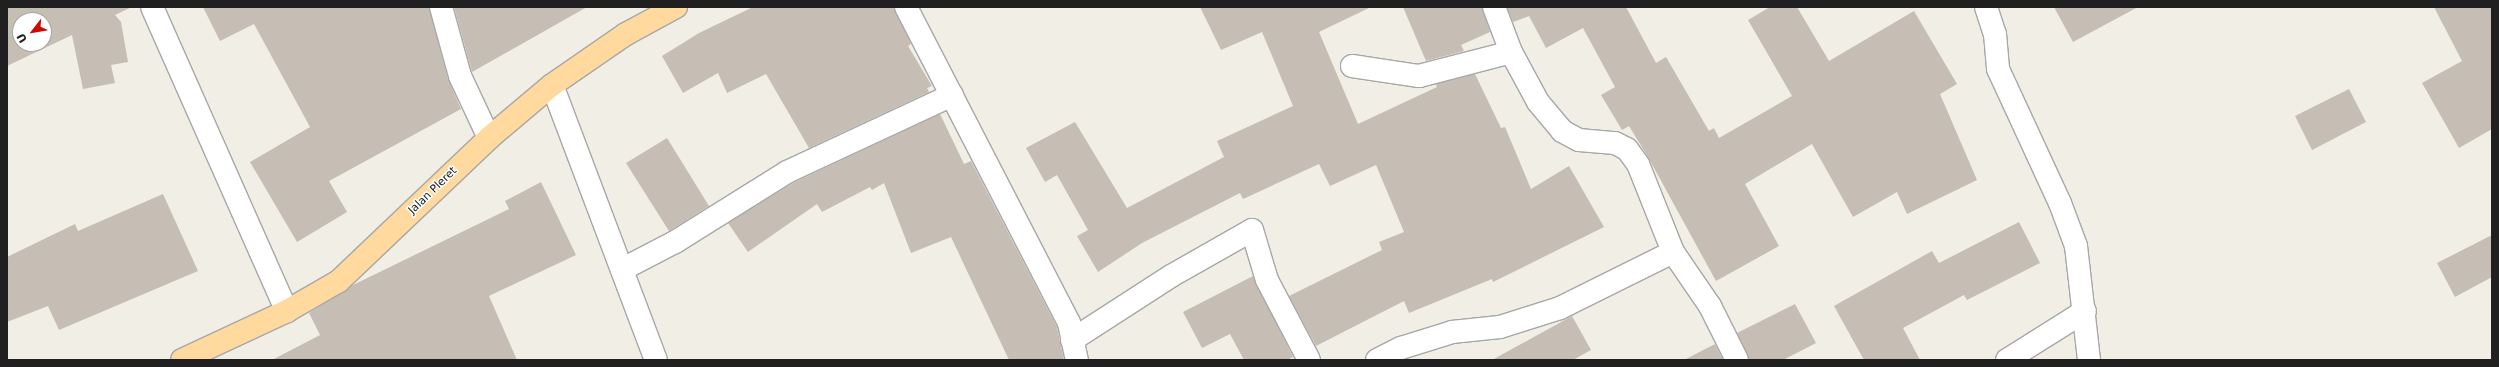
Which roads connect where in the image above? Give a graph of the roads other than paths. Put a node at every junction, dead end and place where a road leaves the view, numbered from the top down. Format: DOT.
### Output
graph roads {
  1 [pos="152,7"];
  2 [pos="441,7"];
  3 [pos="676,7"];
  4 [pos="906,7"];
  5 [pos="1494,7"];
  6 [pos="1986,7"];
  7 [pos="1511,52"];
  8 [pos="1352,66"];
  9 [pos="552,85"];
  10 [pos="952,95"];
  11 [pos="489,138"];
  12 [pos="1672,252"];
  13 [pos="623,268"];
  14 [pos="2084,311"];
  15 [pos="287,312"];
  16 [pos="1075,350"];
  17 [pos="182,360"];
  18 [pos="656,360"];
  19 [pos="1309,360"];
  20 [pos="1377,360"];
  21 [pos="1737,360"];
  22 [pos="2007,360"];
  23 [pos="2089,360"];
  1 -- 15 [label="street"];
  2 -- 11 [label="street"];
  3 -- 9 [label="main road, Jalan Pleret"];
  4 -- 10 [label="street"];
  5 -- 7 [label="street"];
  6 -- 14 [label="street"];
  7 -- 8 [label="street"];
  7 -- 12 [label="street"];
  9 -- 11 [label="main road, Jalan Pleret"];
  9 -- 13 [label="street"];
  10 -- 13 [label="street"];
  10 -- 16 [label="street"];
  11 -- 15 [label="main road, Jalan Pleret"];
  12 -- 20 [label="street"];
  12 -- 21 [label="street"];
  13 -- 18 [label="street"];
  14 -- 22 [label="street"];
  14 -- 23 [label="street"];
  15 -- 17 [label="main road, Jalan Pleret"];
  16 -- 19 [label="street"];
}
